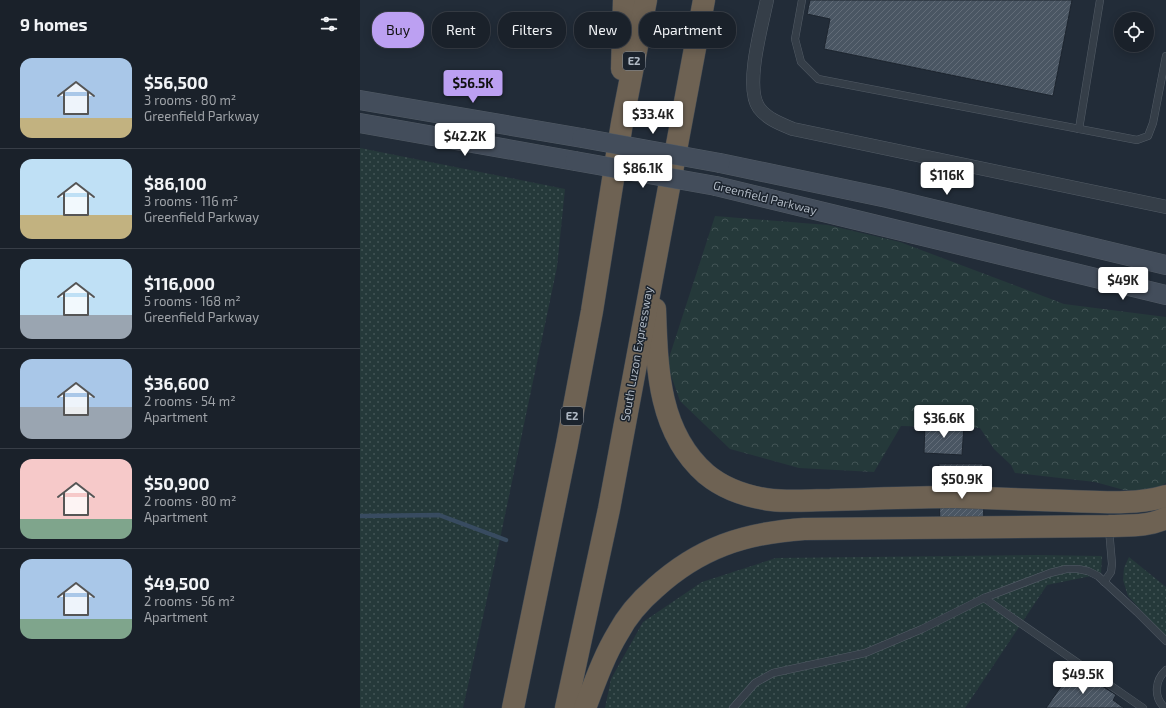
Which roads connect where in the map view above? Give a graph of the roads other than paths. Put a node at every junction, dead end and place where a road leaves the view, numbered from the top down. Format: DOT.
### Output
graph roads {
  1 [pos="624,0"];
  2 [pos="646,0"];
  3 [pos="704,0"];
  4 [pos="767,0"];
  5 [pos="802,0"];
  6 [pos="1100,0"];
  7 [pos="1166,56"];
  8 [pos="360,100"];
  9 [pos="622,122"];
  10 [pos="360,123"];
  11 [pos="1079,129"];
  12 [pos="1166,207"];
  13 [pos="1166,265"];
  14 [pos="654,266"];
  15 [pos="1166,295"];
  16 [pos="1166,496"];
  17 [pos="1166,518"];
  18 [pos="1109,526"];
  19 [pos="1104,582"];
  20 [pos="984,598"];
  21 [pos="1166,641"];
  22 [pos="1166,670"];
  23 [pos="1162,707"];
  24 [pos="513,708"];
  25 [pos="566,708"];
  26 [pos="585,708"];
  27 [pos="734,708"];
  28 [pos="1143,708"];
  1 -- 9 [label="highway"];
  2 -- 9 [label="highway, E2"];
  3 -- 14 [label="highway, South Luzon Expressway"];
  4 -- 12 [label="street"];
  5 -- 11 [label="lane"];
  6 -- 11 [label="lane"];
  7 -- 11 [label="lane"];
  8 -- 13 [label="main road, Greenfield Parkway, bridge"];
  9 -- 24 [label="highway, E2"];
  10 -- 15 [label="main road, Greenfield Parkway, bridge"];
  14 -- 16 [label="highway"];
  14 -- 25 [label="highway, South Luzon Expressway"];
  17 -- 18 [label="highway"];
  18 -- 19 [label="lane"];
  18 -- 26 [label="highway"];
  19 -- 20 [label="lane"];
  19 -- 21 [label="lane"];
  20 -- 27 [label="lane"];
  20 -- 28 [label="lane"];
  22 -- 23 [label="lane"];
}
